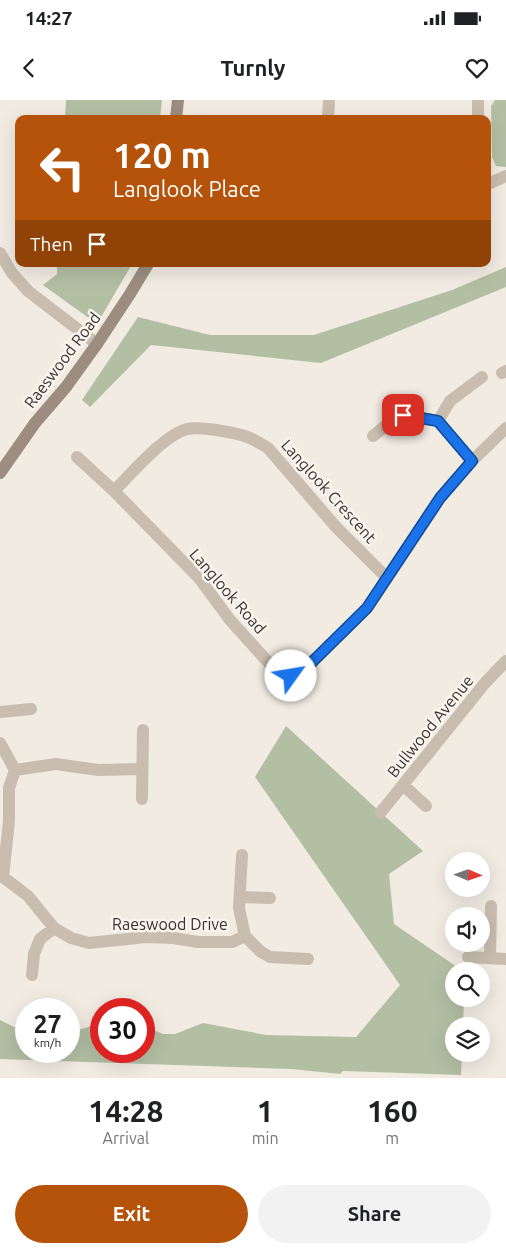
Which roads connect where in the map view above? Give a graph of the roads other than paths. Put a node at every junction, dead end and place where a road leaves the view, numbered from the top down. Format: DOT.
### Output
graph roads {
  1 [pos="178,100"];
  2 [pos="329,100"];
  3 [pos="478,100"];
  4 [pos="176,115"];
  5 [pos="328,115"];
  6 [pos="478,115"];
  7 [pos="506,176"];
  8 [pos="491,183"];
  9 [pos="0,253"];
  10 [pos="146,267"];
  11 [pos="97,344"];
  12 [pos="482,377"];
  13 [pos="438,421"];
  14 [pos="506,428"];
  15 [pos="373,436"];
  16 [pos="77,457"];
  17 [pos="472,461"];
  18 [pos="1,469"];
  19 [pos="114,491"];
  20 [pos="387,578"];
  21 [pos="506,661"];
  22 [pos="31,709"];
  23 [pos="0,712"];
  24 [pos="143,730"];
  25 [pos="0,743"];
  26 [pos="142,769"];
  27 [pos="15,770"];
  28 [pos="404,785"];
  29 [pos="142,800"];
  30 [pos="426,806"];
  31 [pos="381,812"];
  32 [pos="242,855"];
  33 [pos="1,877"];
  34 [pos="240,897"];
  35 [pos="270,898"];
  36 [pos="491,906"];
  37 [pos="54,928"];
  38 [pos="245,936"];
  39 [pos="468,957"];
  40 [pos="490,958"];
  41 [pos="308,959"];
  42 [pos="506,959"];
  43 [pos="32,975"];
  1 -- 4 [label="street"];
  2 -- 5 [label="street"];
  3 -- 6 [label="street"];
  7 -- 8 [label="street"];
  9 -- 11 [label="street"];
  10 -- 11 [label="street, Raeswood Road"];
  11 -- 18 [label="street, Raeswood Road"];
  12 -- 13 [label="street"];
  13 -- 15 [label="street"];
  13 -- 17 [label="street"];
  14 -- 17 [label="street, Langlook Road"];
  16 -- 19 [label="street, Langlook Road"];
  17 -- 20 [label="street, Langlook Road"];
  19 -- 20 [label="street, Langlook Crescent"];
  19 -- 20 [label="street, Langlook Road"];
  21 -- 28 [label="street, Bullwood Avenue"];
  22 -- 23 [label="street"];
  24 -- 26 [label="street"];
  25 -- 27 [label="street"];
  26 -- 27 [label="street"];
  26 -- 29 [label="street"];
  27 -- 33 [label="street"];
  28 -- 30 [label="street"];
  28 -- 31 [label="street, Bullwood Avenue"];
  32 -- 34 [label="street, Raeswood Drive"];
  33 -- 37 [label="street, Raeswood Drive"];
  34 -- 35 [label="street"];
  34 -- 38 [label="street, Raeswood Drive"];
  36 -- 40 [label="street"];
  37 -- 38 [label="street, Raeswood Drive"];
  37 -- 43 [label="street"];
  38 -- 41 [label="street, Raeswood Drive"];
  39 -- 40 [label="street"];
  40 -- 42 [label="street"];
}
